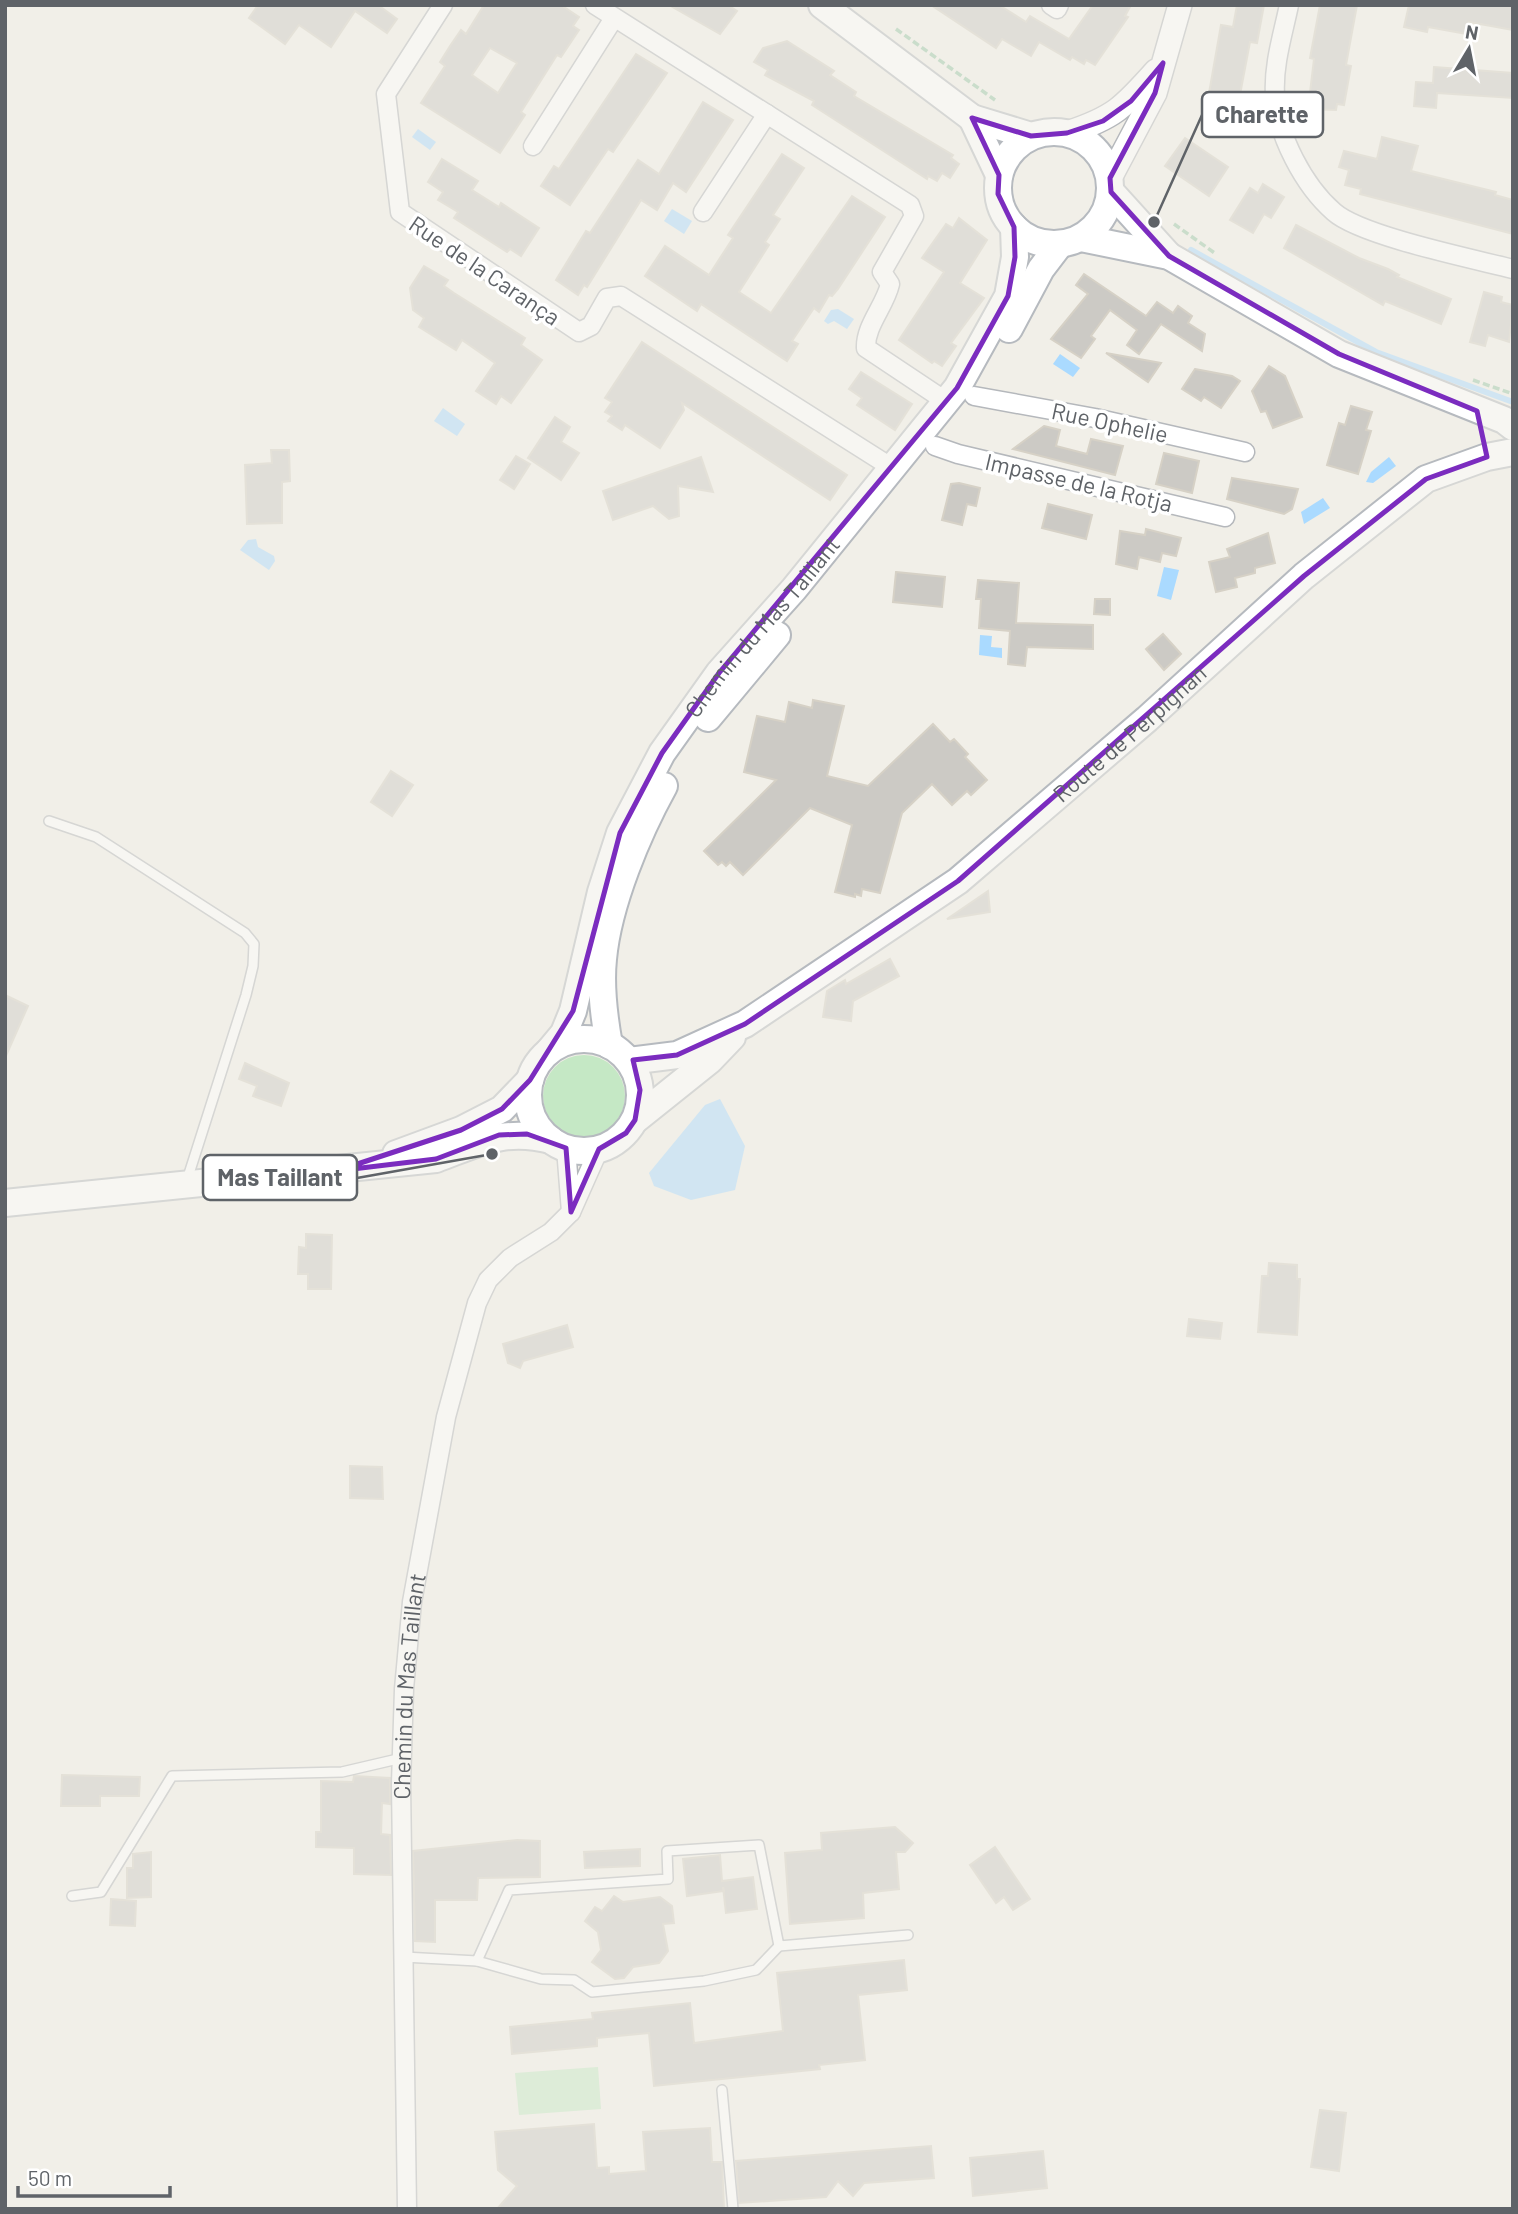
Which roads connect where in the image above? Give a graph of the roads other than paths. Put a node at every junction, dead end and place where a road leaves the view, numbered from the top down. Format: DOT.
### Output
graph roads {
  1 [pos="443,5"];
  2 [pos="595,5"];
  3 [pos="822,5"];
  4 [pos="1051,5"];
  5 [pos="1059,5"];
  6 [pos="1180,5"];
  7 [pos="1289,5"];
  8 [pos="614,18"];
  9 [pos="1163,63"];
  10 [pos="767,114"];
  11 [pos="972,118"];
  12 [pos="1067,133"];
  13 [pos="1031,136"];
  14 [pos="533,146"];
  15 [pos="999,175"];
  16 [pos="1111,185"];
  17 [pos="704,212"];
  18 [pos="1014,227"];
  19 [pos="1071,241"];
  20 [pos="1169,256"];
  21 [pos="1513,269"];
  22 [pos="974,396"];
  23 [pos="947,402"];
  24 [pos="1477,411"];
  25 [pos="1513,427"];
  26 [pos="935,446"];
  27 [pos="1245,452"];
  28 [pos="1500,455"];
  29 [pos="894,469"];
  30 [pos="1225,517"];
  31 [pos="49,821"];
  32 [pos="745,1024"];
  33 [pos="549,1051"];
  34 [pos="619,1053"];
  35 [pos="530,1080"];
  36 [pos="635,1120"];
  37 [pos="558,1144"];
  38 [pos="599,1149"];
  39 [pos="336,1171"];
  40 [pos="186,1185"];
  41 [pos="5,1203"];
  42 [pos="571,1212"];
  43 [pos="402,1758"];
  44 [pos="72,1896"];
  45 [pos="908,1935"];
  46 [pos="779,1946"];
  47 [pos="404,1957"];
  48 [pos="477,1961"];
  49 [pos="722,2090"];
  50 [pos="407,2209"];
  51 [pos="733,2209"];
  1 -- 29 [label="street, Rue de la Carança"];
  2 -- 8 [label="street"];
  3 -- 11 [label="main road"];
  4 -- 5 [label="street"];
  6 -- 9 [label="street"];
  7 -- 21 [label="street"];
  8 -- 10 [label="street"];
  8 -- 14 [label="street"];
  9 -- 12 [label="street"];
  9 -- 16 [label="street"];
  10 -- 17 [label="street"];
  10 -- 23 [label="street"];
  11 -- 13 [label="main road"];
  11 -- 15 [label="main road"];
  12 -- 13 [label="main road"];
  12 -- 16 [label="main road"];
  13 -- 15 [label="main road"];
  15 -- 18 [label="main road"];
  16 -- 19 [label="main road"];
  16 -- 20 [label="main road"];
  18 -- 19 [label="main road"];
  18 -- 23 [label="main road, Chemin du Mas Taillant"];
  19 -- 20 [label="main road"];
  19 -- 22 [label="main road, Chemin du Mas Taillant"];
  20 -- 24 [label="main road"];
  22 -- 26 [label="main road, Chemin du Mas Taillant"];
  22 -- 27 [label="street, Rue Ophelie"];
  23 -- 29 [label="main road, Chemin du Mas Taillant"];
  24 -- 25 [label="main road"];
  24 -- 28 [label="main road"];
  26 -- 30 [label="street, Impasse de la Rotja"];
  26 -- 34 [label="main road, Chemin du Mas Taillant"];
  28 -- 32 [label="main road, Route de Perpignan"];
  29 -- 33 [label="main road, Chemin du Mas Taillant"];
  31 -- 40 [label="lane"];
  32 -- 34 [label="main road, Route de Perpignan"];
  32 -- 36 [label="main road, Route de Perpignan"];
  33 -- 34 [label="main road"];
  33 -- 35 [label="main road"];
  34 -- 36 [label="main road"];
  35 -- 37 [label="main road"];
  35 -- 39 [label="main road"];
  36 -- 38 [label="main road"];
  37 -- 38 [label="main road"];
  37 -- 39 [label="main road"];
  37 -- 42 [label="street"];
  38 -- 42 [label="street"];
  39 -- 40 [label="main road"];
  40 -- 41 [label="main road"];
  42 -- 43 [label="street, Chemin du Mas Taillant"];
  43 -- 44 [label="lane"];
  43 -- 47 [label="street, Chemin du Mas Taillant"];
  45 -- 46 [label="lane"];
  46 -- 48 [label="lane"];
  46 -- 48 [label="lane"];
  47 -- 48 [label="lane"];
  47 -- 50 [label="street, Chemin du Mas Taillant"];
  49 -- 51 [label="lane"];
}
